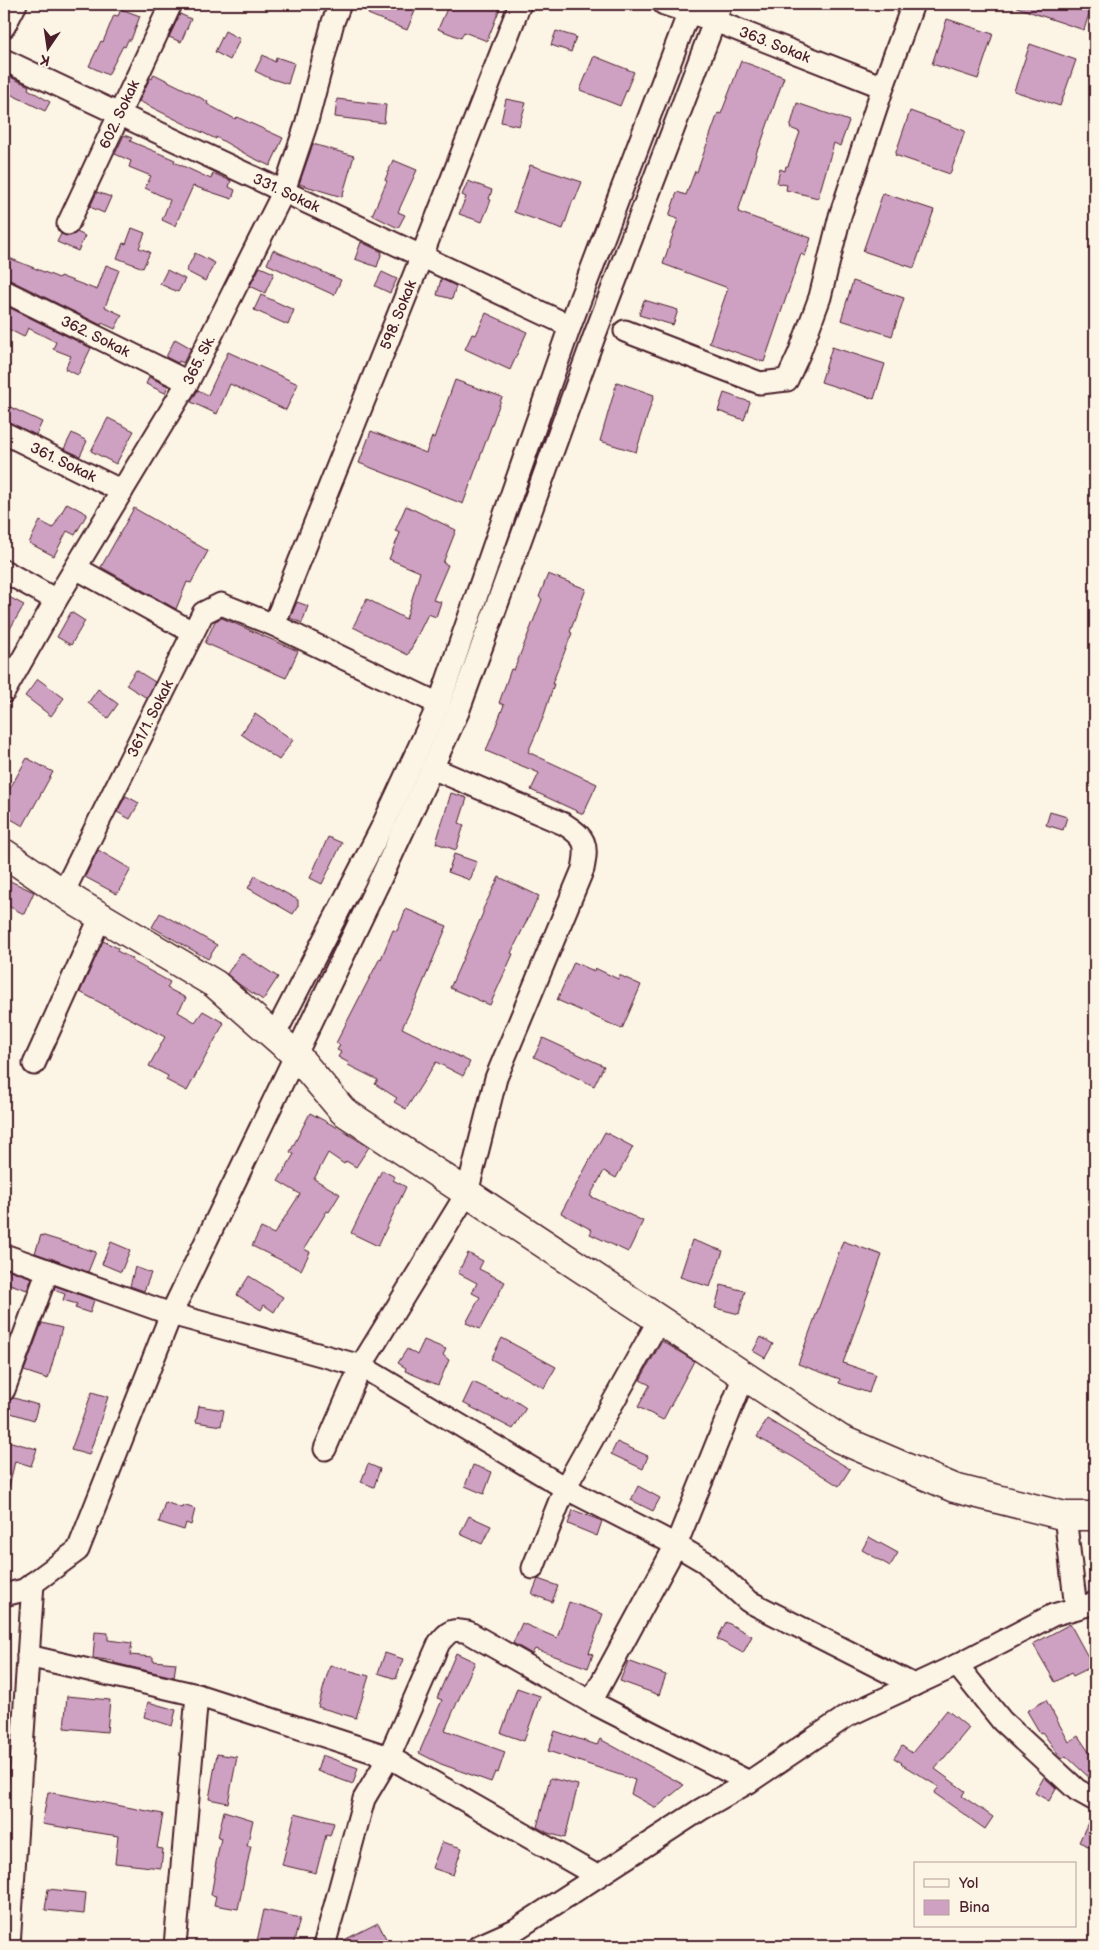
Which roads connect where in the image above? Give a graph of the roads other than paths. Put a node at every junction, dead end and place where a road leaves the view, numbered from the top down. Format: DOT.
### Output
graph roads {
  1 [pos="16,4"];
  2 [pos="171,4"];
  3 [pos="340,4"];
  4 [pos="520,4"];
  5 [pos="664,4"];
  6 [pos="913,4"];
  7 [pos="691,8"];
  8 [pos="718,12"];
  9 [pos="4,27"];
  10 [pos="4,60"];
  11 [pos="883,87"];
  12 [pos="119,114"];
  13 [pos="284,191"];
  14 [pos="68,224"];
  15 [pos="421,258"];
  16 [pos="4,291"];
  17 [pos="570,326"];
  18 [pos="625,331"];
  19 [pos="188,382"];
  20 [pos="4,432"];
  21 [pos="122,491"];
  22 [pos="76,568"];
  23 [pos="4,571"];
  24 [pos="56,600"];
  25 [pos="274,624"];
  26 [pos="192,632"];
  27 [pos="4,692"];
  28 [pos="439,704"];
  29 [pos="432,768"];
  30 [pos="4,853"];
  31 [pos="63,893"];
  32 [pos="101,916"];
  33 [pos="274,1036"];
  34 [pos="296,1054"];
  35 [pos="34,1064"];
  36 [pos="467,1193"];
  37 [pos="4,1255"];
  38 [pos="48,1270"];
  39 [pos="171,1314"];
  40 [pos="659,1320"];
  41 [pos="362,1366"];
  42 [pos="744,1376"];
  43 [pos="4,1390"];
  44 [pos="325,1449"];
  45 [pos="565,1488"];
  46 [pos="1065,1516"];
  47 [pos="1095,1516"];
  48 [pos="676,1545"];
  49 [pos="533,1568"];
  50 [pos="33,1583"];
  51 [pos="4,1595"];
  52 [pos="1086,1605"];
  53 [pos="28,1656"];
  54 [pos="957,1665"];
  55 [pos="914,1685"];
  56 [pos="198,1695"];
  57 [pos="591,1702"];
  58 [pos="390,1757"];
  59 [pos="749,1782"];
  60 [pos="1095,1800"];
  61 [pos="597,1876"];
  62 [pos="9,1946"];
  63 [pos="176,1946"];
  64 [pos="324,1946"];
  65 [pos="479,1946"];
  1 -- 9 [label="street"];
  2 -- 12 [label="street, 602. Sokak"];
  3 -- 13 [label="street, 365. Sk."];
  4 -- 15 [label="street, 598. Sokak"];
  5 -- 7 [label="street, 363. Sokak"];
  6 -- 11 [label="street"];
  7 -- 8 [label="street, 363. Sokak"];
  7 -- 17 [label="street"];
  8 -- 11 [label="street, 363. Sokak"];
  8 -- 29 [label="street"];
  10 -- 12 [label="street, 331. Sokak"];
  11 -- 18 [label="street"];
  12 -- 13 [label="street, 331. Sokak"];
  12 -- 14 [label="street, 602. Sokak"];
  13 -- 15 [label="street, 331. Sokak"];
  13 -- 19 [label="street, 365. Sk."];
  15 -- 17 [label="street, 331. Sokak"];
  15 -- 25 [label="street, 598. Sokak"];
  16 -- 19 [label="street, 362. Sokak"];
  17 -- 28 [label="street"];
  19 -- 21 [label="street, 365. Sk."];
  20 -- 21 [label="street, 361. Sokak"];
  21 -- 22 [label="street, 365. Sk."];
  22 -- 24 [label="street, 365. Sk."];
  22 -- 26 [label="street"];
  23 -- 24 [label="street"];
  24 -- 27 [label="street, 365. Sk."];
  25 -- 26 [label="street, 361/1. Sokak"];
  25 -- 28 [label="street, 361/1. Sokak"];
  26 -- 31 [label="street, 361/1. Sokak"];
  28 -- 33 [label="street"];
  29 -- 34 [label="street"];
  29 -- 36 [label="street"];
  30 -- 31 [label="main road"];
  31 -- 32 [label="main road"];
  32 -- 33 [label="main road"];
  32 -- 35 [label="street"];
  33 -- 34 [label="main road"];
  34 -- 36 [label="main road"];
  34 -- 39 [label="street"];
  36 -- 40 [label="main road"];
  36 -- 41 [label="street"];
  37 -- 38 [label="street"];
  38 -- 39 [label="street"];
  38 -- 43 [label="street"];
  39 -- 41 [label="street"];
  39 -- 50 [label="street"];
  40 -- 42 [label="main road"];
  40 -- 45 [label="street"];
  41 -- 44 [label="street"];
  41 -- 45 [label="street"];
  42 -- 46 [label="main road"];
  42 -- 48 [label="street"];
  45 -- 48 [label="street"];
  45 -- 49 [label="street"];
  46 -- 47 [label="main road"];
  46 -- 52 [label="street"];
  48 -- 55 [label="street"];
  48 -- 57 [label="street"];
  50 -- 51 [label="street"];
  50 -- 53 [label="street"];
  52 -- 54 [label="street"];
  53 -- 56 [label="street"];
  53 -- 62 [label="street"];
  54 -- 55 [label="street"];
  54 -- 60 [label="street"];
  55 -- 59 [label="street"];
  56 -- 58 [label="street"];
  56 -- 63 [label="street"];
  57 -- 58 [label="street"];
  57 -- 59 [label="street"];
  58 -- 61 [label="street"];
  58 -- 64 [label="street"];
  59 -- 61 [label="street"];
  61 -- 65 [label="street"];
}
